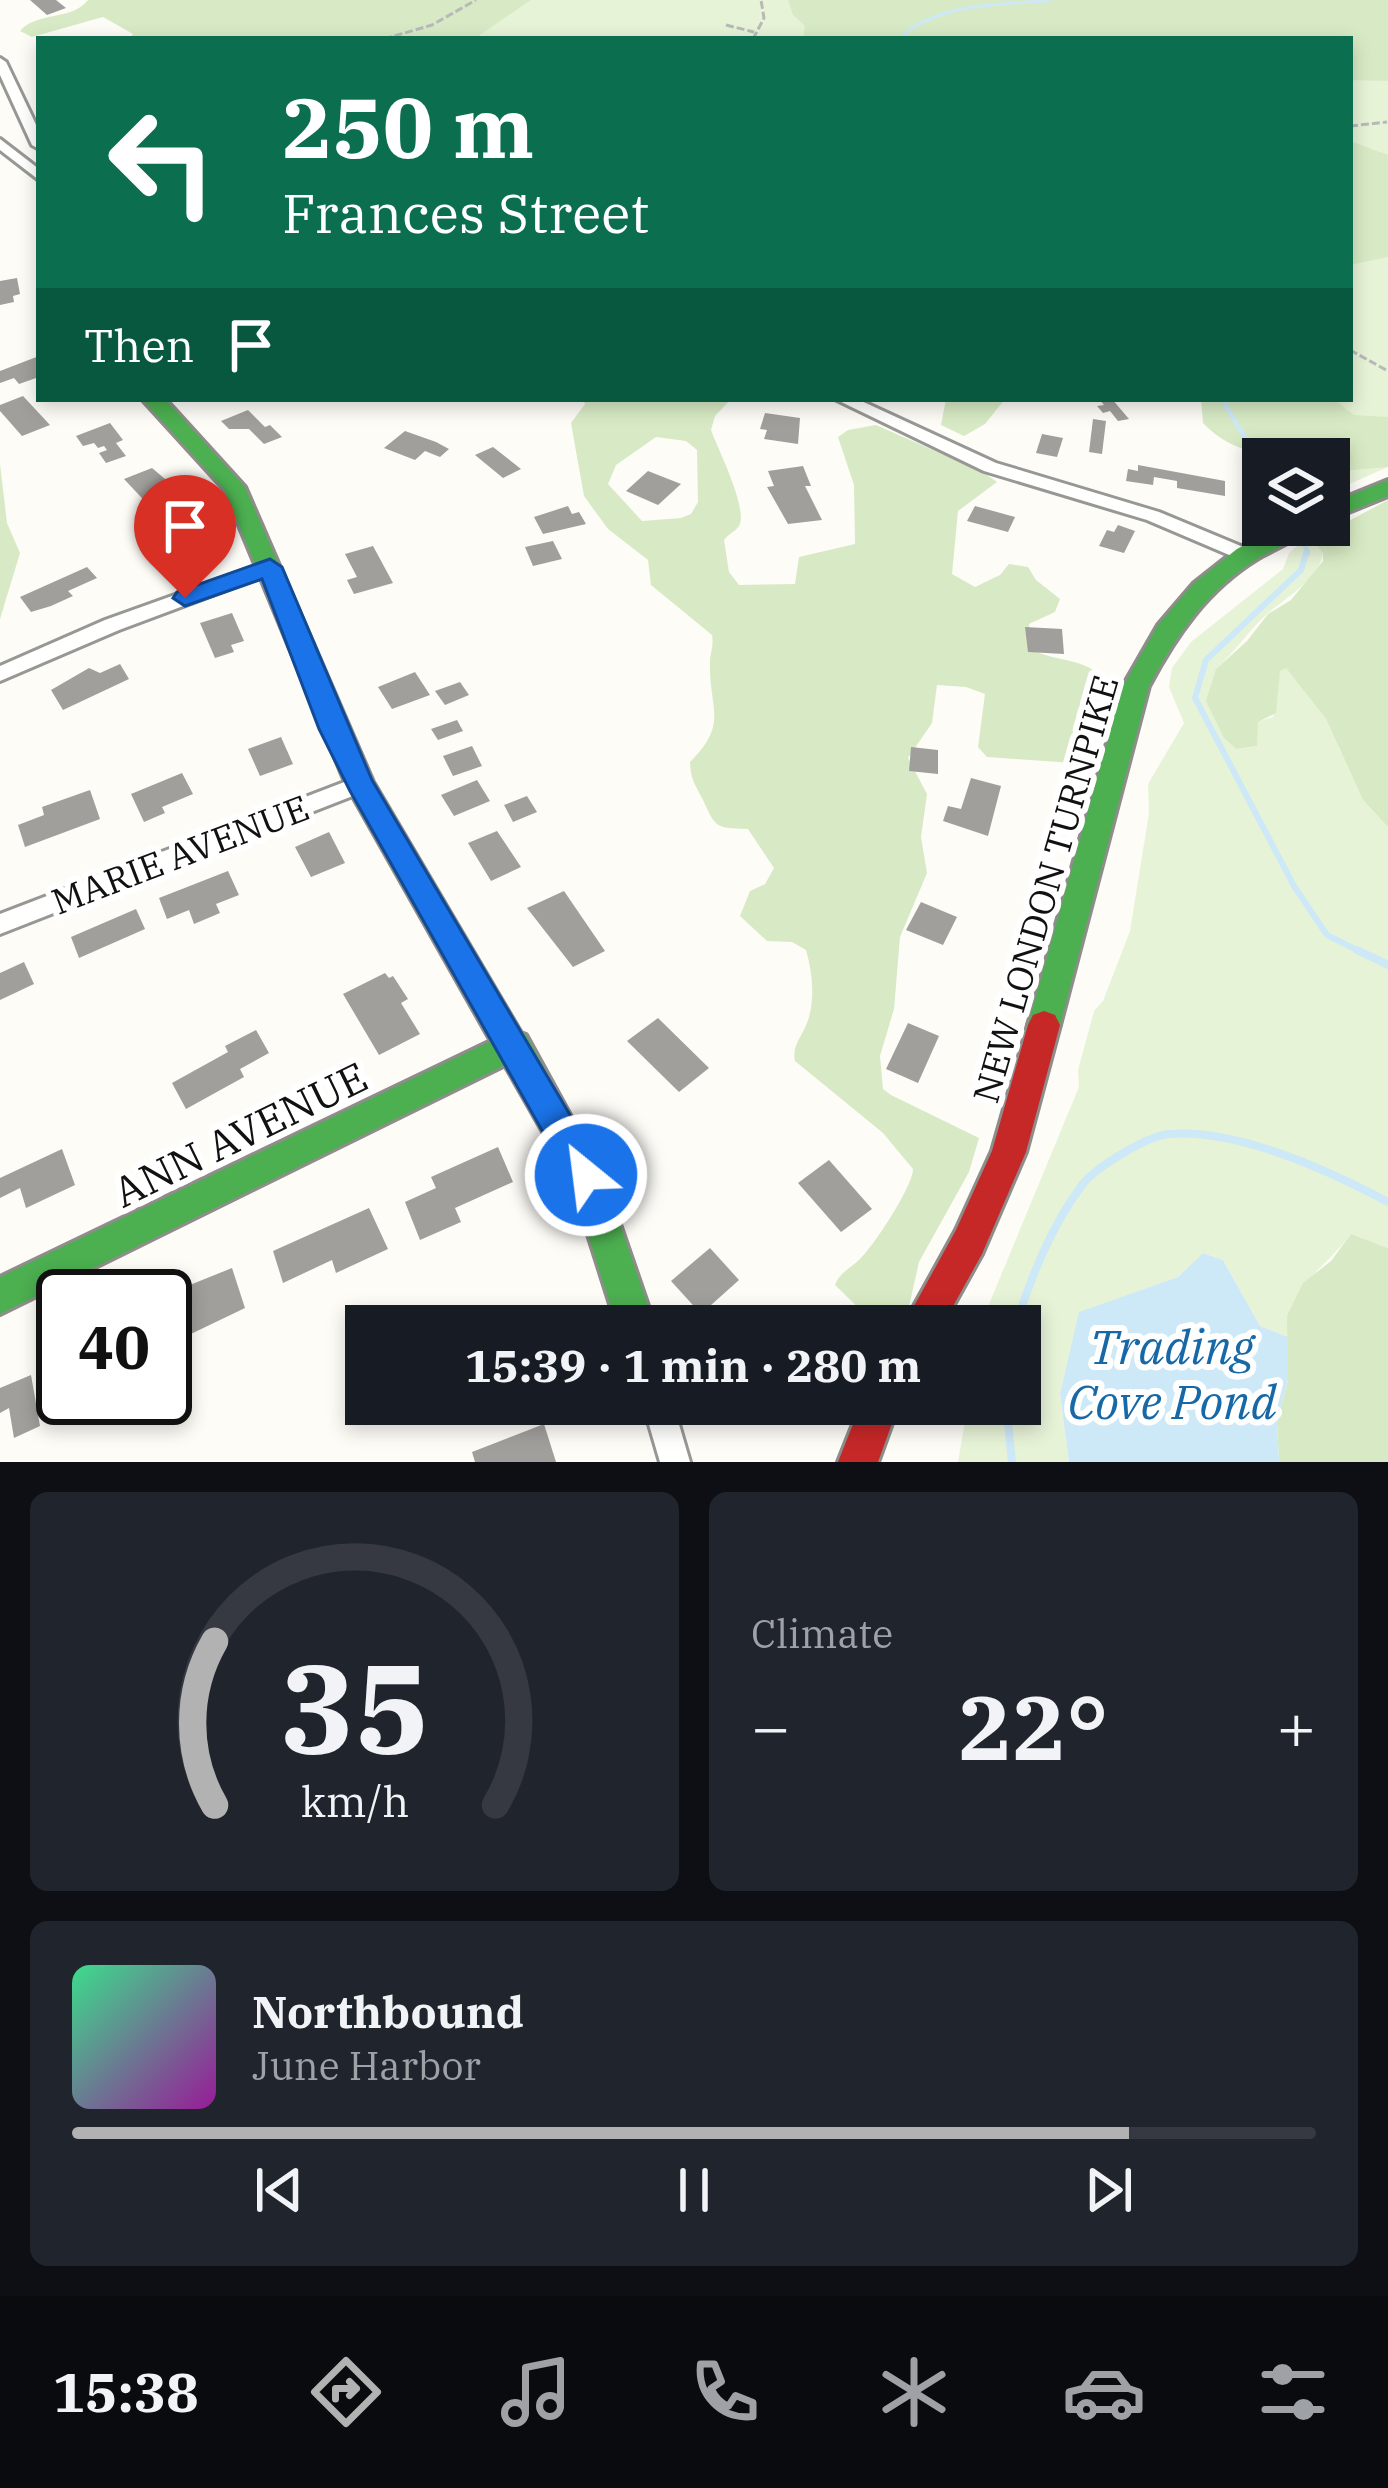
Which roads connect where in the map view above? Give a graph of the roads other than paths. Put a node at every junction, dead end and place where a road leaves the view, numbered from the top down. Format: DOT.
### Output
graph roads {
  1 [pos="0,62"];
  2 [pos="36,139"];
  3 [pos="0,143"];
  4 [pos="36,150"];
  5 [pos="27,164"];
  6 [pos="36,173"];
  7 [pos="156,402"];
  8 [pos="849,402"];
  9 [pos="1388,487"];
  10 [pos="1350,504"];
  11 [pos="1256,546"];
  12 [pos="1241,553"];
  13 [pos="270,567"];
  14 [pos="0,674"];
  15 [pos="360,784"];
  16 [pos="0,924"];
  17 [pos="515,1045"];
  18 [pos="0,1296"];
  19 [pos="629,1305"];
  20 [pos="934,1305"];
  21 [pos="664,1425"];
  22 [pos="872,1425"];
  23 [pos="675,1462"];
  24 [pos="858,1462"];
  1 -- 2 [label="street"];
  3 -- 5 [label="street"];
  4 -- 5 [label="street"];
  5 -- 6 [label="street"];
  7 -- 13 [label="street"];
  8 -- 12 [label="street"];
  9 -- 10 [label="street"];
  11 -- 12 [label="street, NEW LONDON TURNPIKE"];
  12 -- 20 [label="street, NEW LONDON TURNPIKE"];
  13 -- 14 [label="street"];
  13 -- 15 [label="street"];
  15 -- 16 [label="street, MARIE AVENUE"];
  15 -- 17 [label="street"];
  17 -- 18 [label="street, ANN AVENUE"];
  17 -- 19 [label="street"];
  21 -- 23 [label="street"];
  22 -- 24 [label="street"];
}
